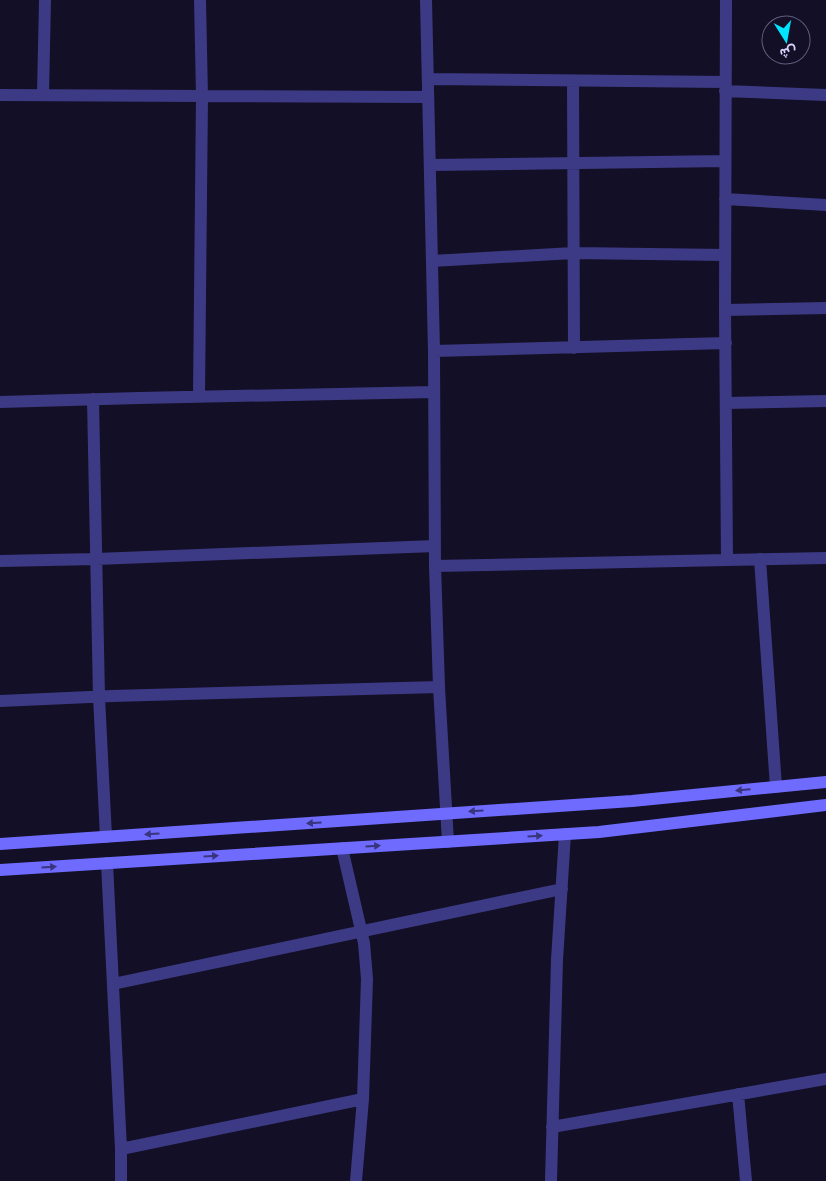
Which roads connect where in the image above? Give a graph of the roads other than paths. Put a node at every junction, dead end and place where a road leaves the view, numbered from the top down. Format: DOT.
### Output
graph roads {
  1 [pos="45,0"];
  2 [pos="200,0"];
  3 [pos="426,0"];
  4 [pos="726,0"];
  5 [pos="428,80"];
  6 [pos="573,81"];
  7 [pos="725,87"];
  8 [pos="0,94"];
  9 [pos="42,95"];
  10 [pos="826,95"];
  11 [pos="202,96"];
  12 [pos="428,97"];
  13 [pos="725,161"];
  14 [pos="573,163"];
  15 [pos="430,165"];
  16 [pos="725,199"];
  17 [pos="826,205"];
  18 [pos="573,253"];
  19 [pos="725,255"];
  20 [pos="432,261"];
  21 [pos="826,308"];
  22 [pos="725,310"];
  23 [pos="726,343"];
  24 [pos="574,348"];
  25 [pos="434,351"];
  26 [pos="434,392"];
  27 [pos="200,396"];
  28 [pos="93,399"];
  29 [pos="826,401"];
  30 [pos="0,402"];
  31 [pos="726,403"];
  32 [pos="435,546"];
  33 [pos="826,558"];
  34 [pos="96,559"];
  35 [pos="760,559"];
  36 [pos="727,560"];
  37 [pos="0,561"];
  38 [pos="435,566"];
  39 [pos="439,687"];
  40 [pos="99,697"];
  41 [pos="0,701"];
  42 [pos="826,782"];
  43 [pos="776,787"];
  44 [pos="826,805"];
  45 [pos="447,813"];
  46 [pos="565,834"];
  47 [pos="106,837"];
  48 [pos="448,842"];
  49 [pos="0,844"];
  50 [pos="342,848"];
  51 [pos="107,863"];
  52 [pos="0,870"];
  53 [pos="562,889"];
  54 [pos="362,932"];
  55 [pos="113,984"];
  56 [pos="826,1079"];
  57 [pos="738,1094"];
  58 [pos="363,1099"];
  59 [pos="552,1126"];
  60 [pos="121,1149"];
  61 [pos="120,1181"];
  62 [pos="356,1181"];
  63 [pos="551,1181"];
  64 [pos="746,1181"];
  1 -- 9 [label="street"];
  2 -- 11 [label="street"];
  3 -- 5 [label="street"];
  4 -- 7 [label="street"];
  5 -- 6 [label="street"];
  5 -- 12 [label="street"];
  6 -- 7 [label="street"];
  6 -- 14 [label="street"];
  7 -- 10 [label="street"];
  7 -- 13 [label="street"];
  8 -- 9 [label="street"];
  9 -- 11 [label="street"];
  11 -- 12 [label="street"];
  11 -- 27 [label="street"];
  12 -- 15 [label="street"];
  13 -- 14 [label="street"];
  13 -- 16 [label="street"];
  14 -- 15 [label="street"];
  14 -- 18 [label="street"];
  15 -- 20 [label="street"];
  16 -- 17 [label="street"];
  16 -- 19 [label="street"];
  18 -- 19 [label="street"];
  18 -- 20 [label="street"];
  18 -- 24 [label="street"];
  19 -- 22 [label="street"];
  20 -- 25 [label="street"];
  21 -- 22 [label="street"];
  22 -- 23 [label="street"];
  23 -- 24 [label="street"];
  23 -- 31 [label="street"];
  24 -- 25 [label="street"];
  25 -- 26 [label="street"];
  26 -- 27 [label="street"];
  26 -- 32 [label="street"];
  27 -- 28 [label="street"];
  28 -- 30 [label="street"];
  28 -- 34 [label="street"];
  29 -- 31 [label="street"];
  31 -- 36 [label="street"];
  32 -- 34 [label="street"];
  32 -- 38 [label="street"];
  33 -- 35 [label="street"];
  34 -- 37 [label="street"];
  34 -- 40 [label="street"];
  35 -- 36 [label="street"];
  35 -- 43 [label="street"];
  36 -- 38 [label="street"];
  38 -- 39 [label="street"];
  39 -- 40 [label="street"];
  39 -- 45 [label="street"];
  40 -- 41 [label="street"];
  40 -- 47 [label="street"];
  42 -- 43 [label="main road"];
  43 -- 45 [label="main road, one-way"];
  44 -- 46 [label="main road"];
  45 -- 47 [label="main road, one-way"];
  45 -- 48 [label="street"];
  48 -- 46 [label="main road, one-way"];
  46 -- 53 [label="street"];
  47 -- 49 [label="main road"];
  50 -- 48 [label="main road, one-way"];
  51 -- 50 [label="main road, one-way"];
  50 -- 54 [label="street"];
  52 -- 51 [label="main road, one-way"];
  51 -- 55 [label="street"];
  53 -- 54 [label="street"];
  53 -- 59 [label="street"];
  54 -- 55 [label="street"];
  54 -- 58 [label="street"];
  55 -- 60 [label="street"];
  56 -- 57 [label="street"];
  57 -- 59 [label="street"];
  57 -- 64 [label="street"];
  58 -- 60 [label="street"];
  58 -- 62 [label="street"];
  59 -- 63 [label="street"];
  60 -- 61 [label="street"];
}
